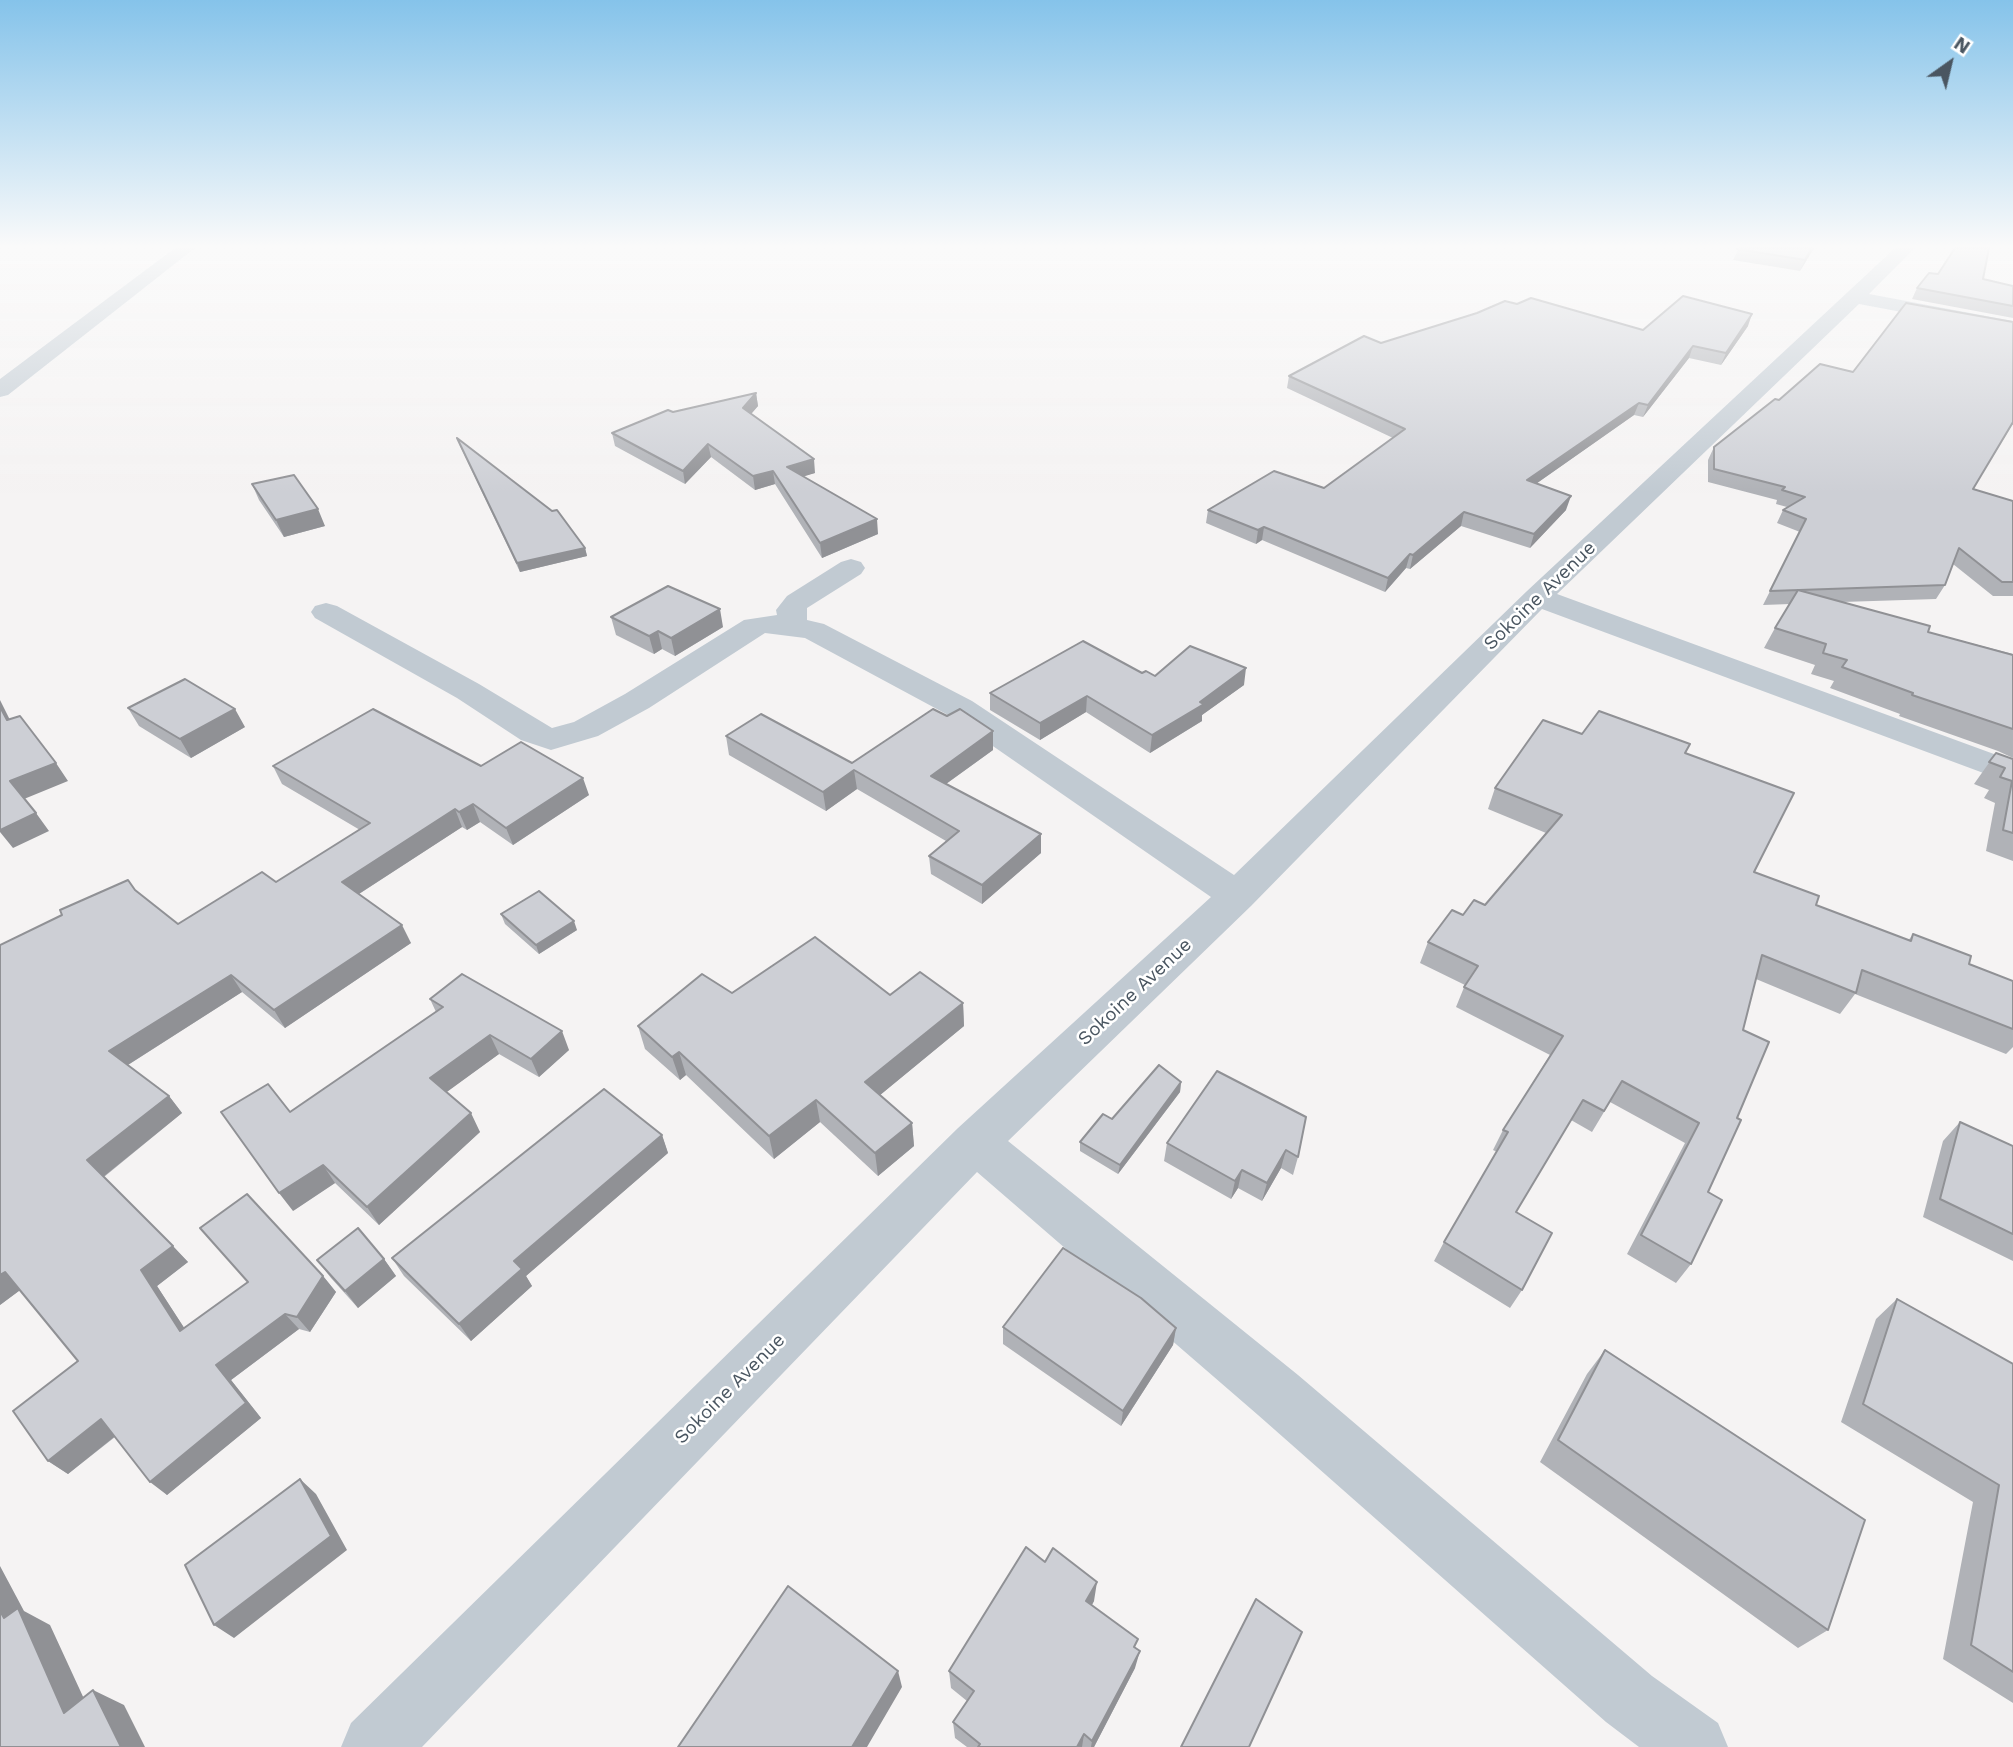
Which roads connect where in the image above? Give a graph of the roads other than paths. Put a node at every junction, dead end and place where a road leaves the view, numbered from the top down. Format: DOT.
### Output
graph roads {
  1 [pos="79,330"];
  2 [pos="1821,330"];
  3 [pos="0,390"];
  4 [pos="851,568"];
  5 [pos="1537,597"];
  6 [pos="326,612"];
  7 [pos="793,626"];
  8 [pos="2013,773"];
  9 [pos="1237,897"];
  10 [pos="975,1142"];
  11 [pos="374,1747"];
  12 [pos="1693,1747"];
  1 -- 3 [label="street"];
  2 -- 5 [label="street, Sokoine Avenue"];
  4 -- 7 [label="street"];
  5 -- 8 [label="street"];
  5 -- 9 [label="street, Sokoine Avenue"];
  6 -- 7 [label="street"];
  7 -- 9 [label="street"];
  9 -- 10 [label="street, Sokoine Avenue"];
  10 -- 11 [label="street, Sokoine Avenue"];
  10 -- 12 [label="street"];
}
